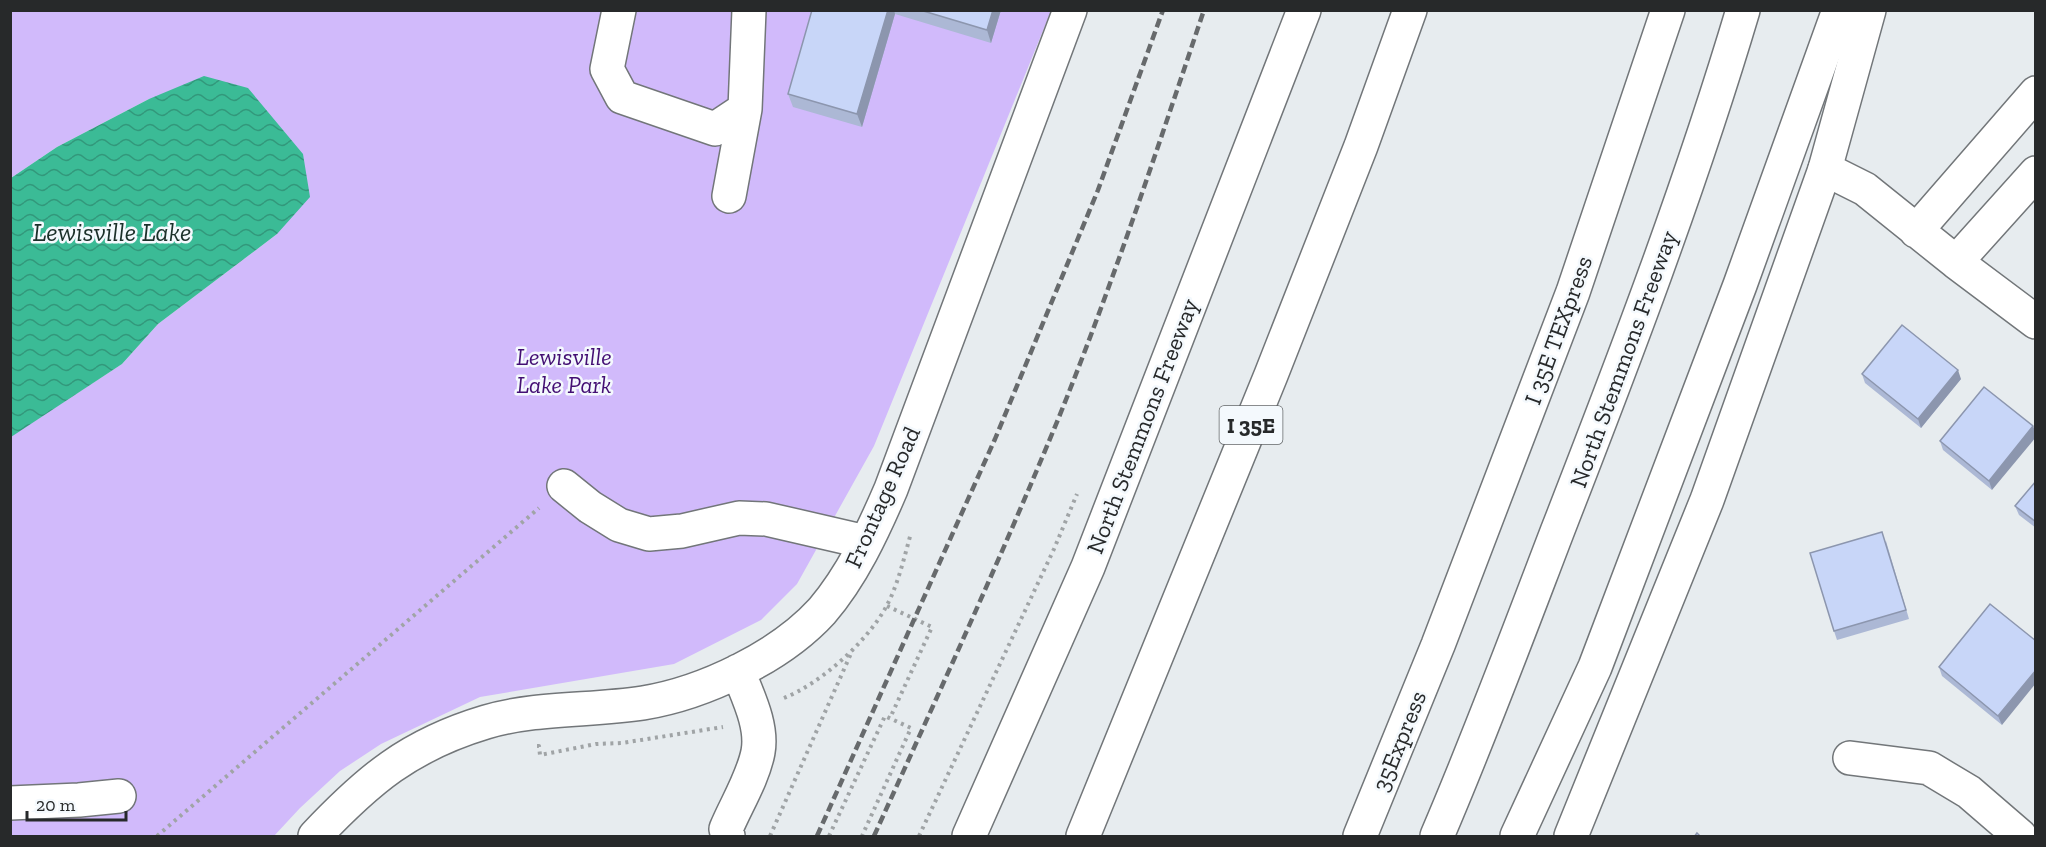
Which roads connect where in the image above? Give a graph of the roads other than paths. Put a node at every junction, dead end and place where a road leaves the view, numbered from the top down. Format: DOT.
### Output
graph roads {
  1 [pos="619,10"];
  2 [pos="749,10"];
  3 [pos="1070,10"];
  4 [pos="1304,10"];
  5 [pos="1410,10"];
  6 [pos="1668,10"];
  7 [pos="1743,10"];
  8 [pos="1839,10"];
  9 [pos="1869,10"];
  10 [pos="2036,93"];
  11 [pos="744,109"];
  12 [pos="1825,169"];
  13 [pos="2036,173"];
  14 [pos="729,195"];
  15 [pos="1916,231"];
  16 [pos="1956,262"];
  17 [pos="2036,322"];
  18 [pos="564,486"];
  19 [pos="866,542"];
  20 [pos="1438,645"];
  21 [pos="738,671"];
  22 [pos="1850,758"];
  23 [pos="119,796"];
  24 [pos="10,803"];
  25 [pos="722,834"];
  26 [pos="315,837"];
  27 [pos="969,837"];
  28 [pos="1083,837"];
  29 [pos="1360,837"];
  30 [pos="1437,837"];
  31 [pos="1517,837"];
  32 [pos="1571,837"];
  33 [pos="2020,837"];
  1 -- 11 [label="main road"];
  2 -- 11 [label="main road"];
  3 -- 19 [label="main road, Frontage Road"];
  4 -- 27 [label="main road, North Stemmons Freeway"];
  5 -- 28 [label="main road, I 35E"];
  6 -- 20 [label="main road, I 35E TEXpress"];
  7 -- 30 [label="main road, North Stemmons Freeway"];
  8 -- 31 [label="main road"];
  9 -- 12 [label="main road"];
  10 -- 15 [label="main road"];
  11 -- 14 [label="main road"];
  12 -- 15 [label="main road"];
  12 -- 32 [label="main road"];
  13 -- 16 [label="main road"];
  15 -- 16 [label="main road"];
  16 -- 17 [label="main road"];
  18 -- 19 [label="main road"];
  19 -- 21 [label="main road, Frontage Road"];
  20 -- 29 [label="main road, 35Express"];
  21 -- 25 [label="main road"];
  21 -- 26 [label="main road, Frontage Road"];
  22 -- 33 [label="main road"];
  23 -- 24 [label="main road"];
}
